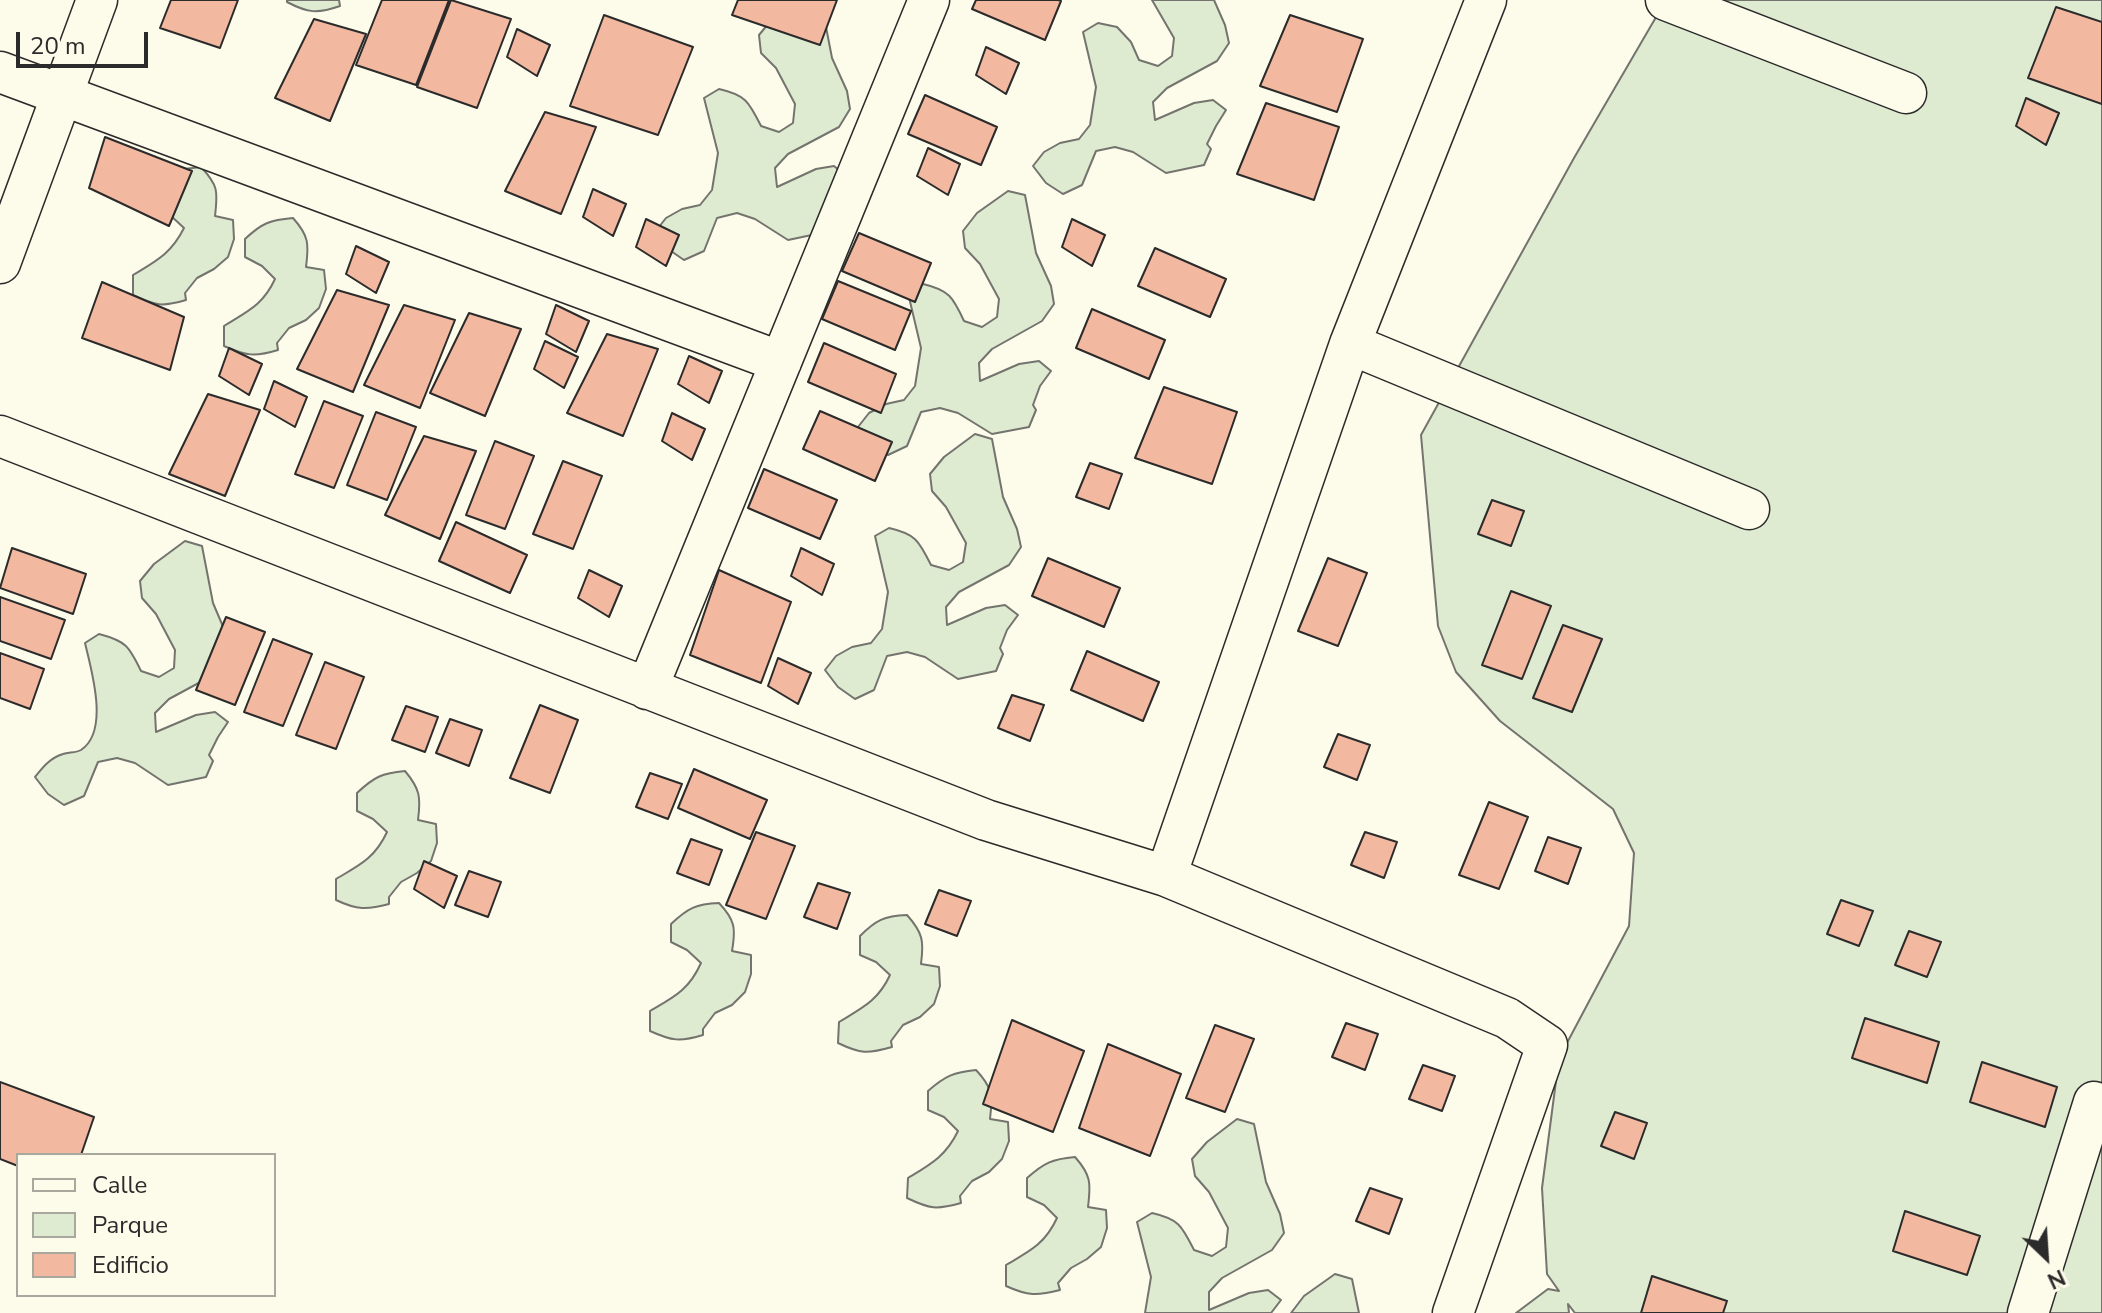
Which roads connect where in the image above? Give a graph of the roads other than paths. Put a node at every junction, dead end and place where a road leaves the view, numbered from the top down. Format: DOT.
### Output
graph roads {
  1 [pos="97,0"];
  2 [pos="929,0"];
  3 [pos="1486,0"];
  4 [pos="1666,0"];
  5 [pos="0,72"];
  6 [pos="1906,93"];
  7 [pos="63,95"];
  8 [pos="0,263"];
  9 [pos="1350,344"];
  10 [pos="781,362"];
  11 [pos="0,436"];
  12 [pos="1749,509"];
  13 [pos="647,689"];
  14 [pos="1166,876"];
  15 [pos="2094,1102"];
  16 [pos="1453,1313"];
  17 [pos="2028,1313"];
  1 -- 7 [label="street"];
  2 -- 10 [label="street"];
  3 -- 9 [label="street"];
  4 -- 6 [label="street"];
  5 -- 7 [label="street"];
  7 -- 8 [label="street"];
  7 -- 10 [label="street"];
  9 -- 12 [label="street"];
  9 -- 14 [label="street"];
  10 -- 13 [label="street"];
  11 -- 13 [label="street"];
  13 -- 14 [label="street"];
  14 -- 16 [label="street"];
  15 -- 17 [label="street"];
}
